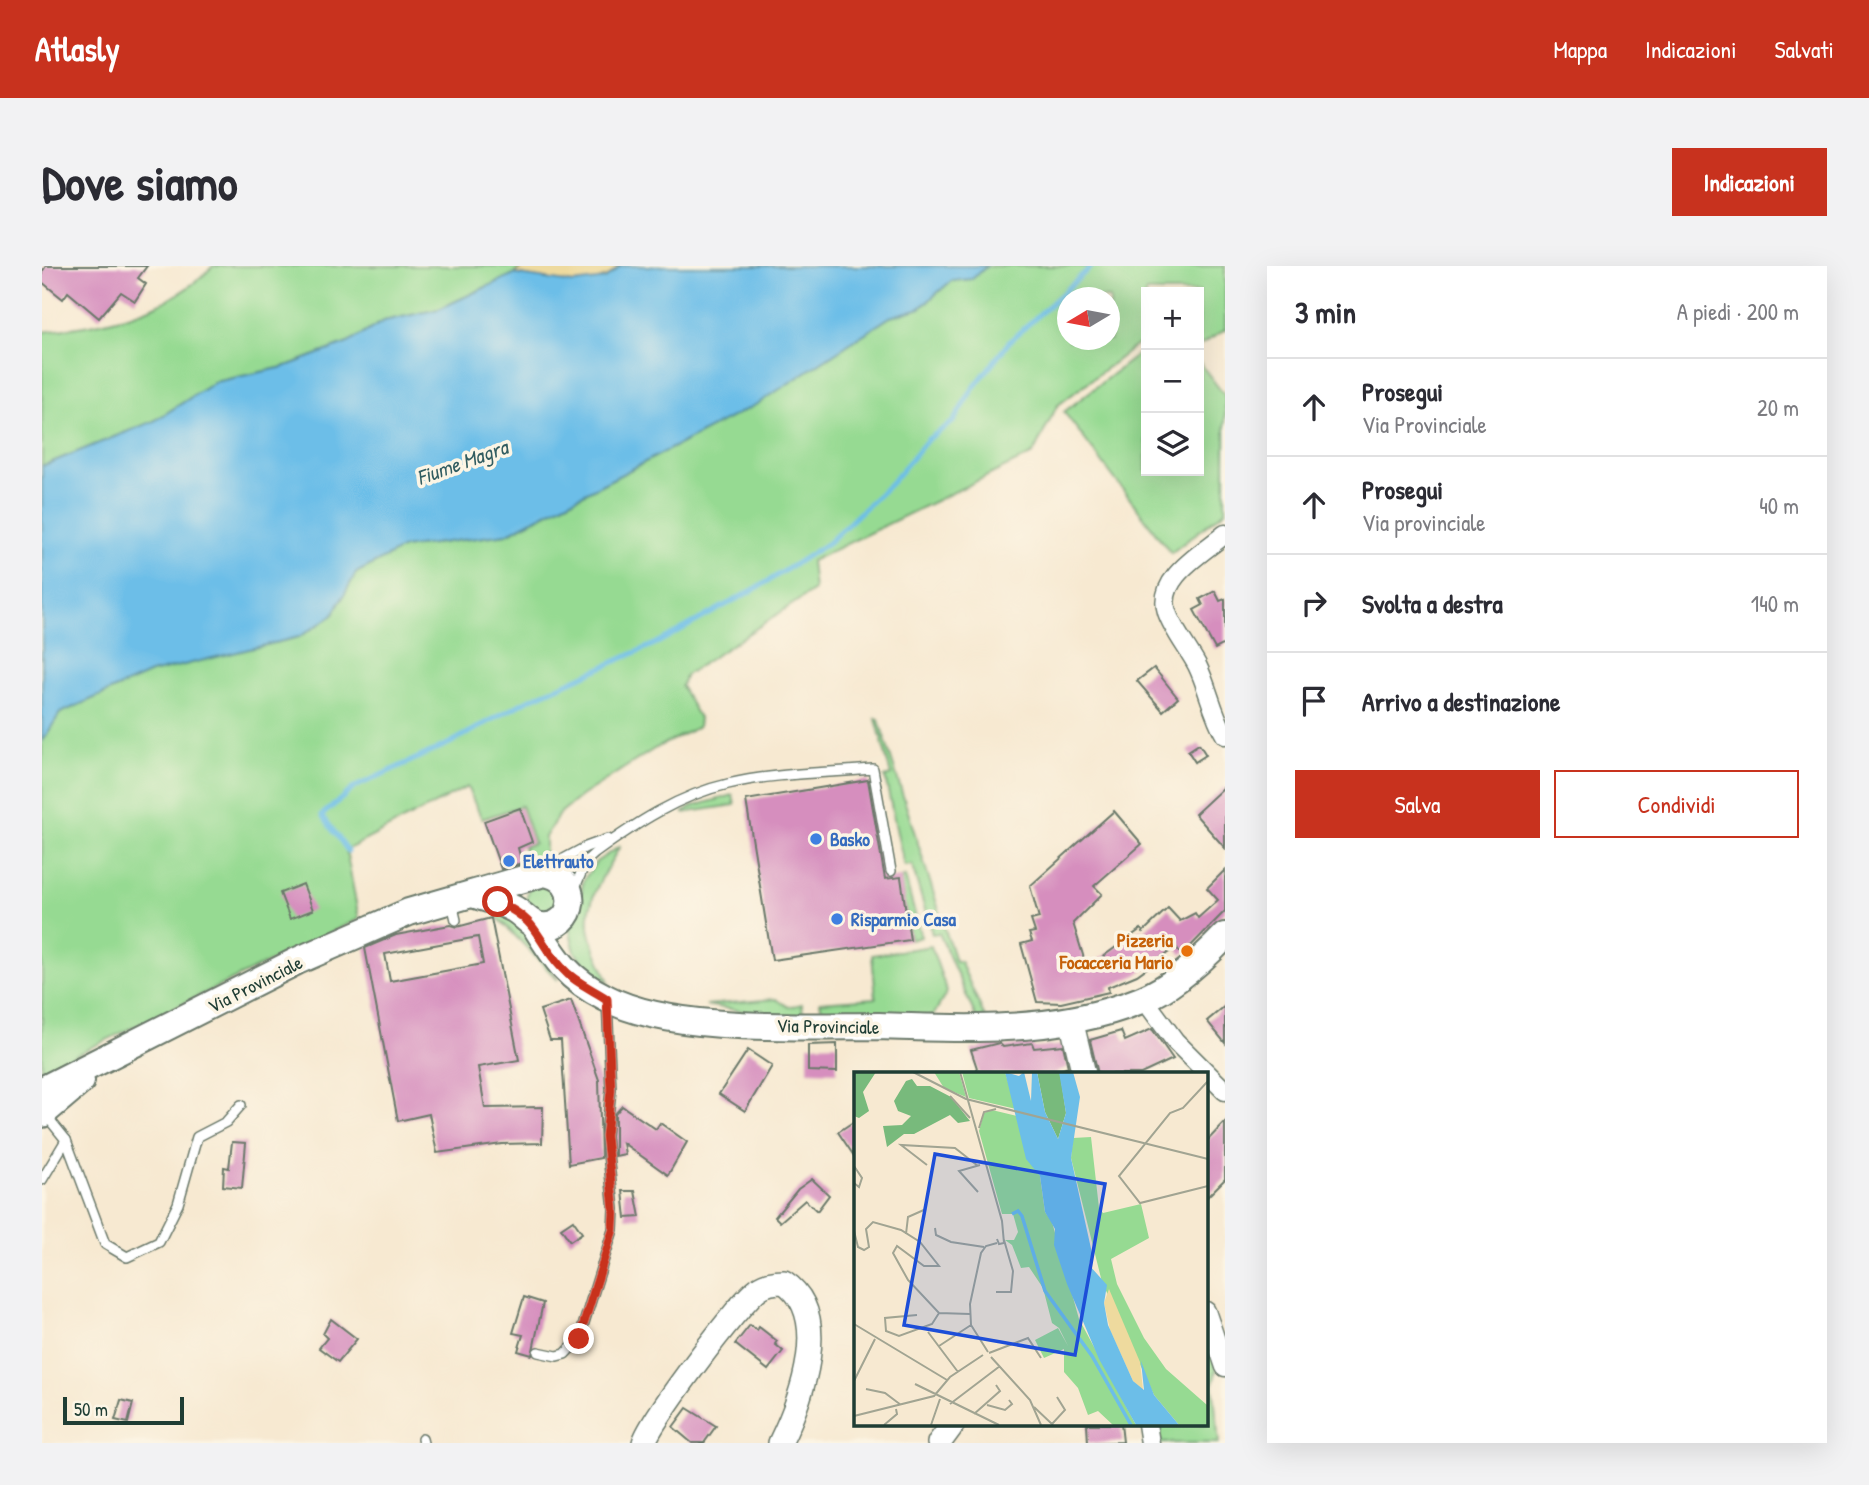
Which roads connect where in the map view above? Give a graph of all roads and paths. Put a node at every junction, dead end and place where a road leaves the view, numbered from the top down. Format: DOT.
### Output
graph roads {
  1 [pos="1225,534"];
  2 [pos="1225,736"];
  3 [pos="620,835"];
  4 [pos="891,871"];
  5 [pos="533,876"];
  6 [pos="460,904"];
  7 [pos="566,909"];
  8 [pos="529,920"];
  9 [pos="1225,936"];
  10 [pos="600,995"];
  11 [pos="1144,999"];
  12 [pos="1071,1020"];
  13 [pos="105,1059"];
  14 [pos="1084,1072"];
  15 [pos="1206,1072"];
  16 [pos="1208,1074"];
  17 [pos="42,1075"];
  18 [pos="1225,1091"];
  19 [pos="43,1105"];
  20 [pos="241,1105"];
  21 [pos="66,1140"];
  22 [pos="42,1180"];
  23 [pos="1208,1317"];
  24 [pos="538,1352"];
  25 [pos="1225,1367"];
  26 [pos="952,1426"];
  27 [pos="644,1443"];
  28 [pos="780,1443"];
  29 [pos="939,1443"];
  1 -- 2 [label="street"];
  3 -- 4 [label="lane"];
  3 -- 5 [label="lane"];
  3 -- 7 [label="lane"];
  5 -- 6 [label="main road, Via Provinciale"];
  5 -- 7 [label="main road"];
  5 -- 8 [label="main road"];
  6 -- 8 [label="main road"];
  6 -- 13 [label="main road, Via Provinciale"];
  7 -- 8 [label="main road"];
  7 -- 10 [label="main road"];
  8 -- 10 [label="main road"];
  9 -- 11 [label="main road, Via Provinciale"];
  10 -- 12 [label="main road, Via Provinciale"];
  10 -- 24 [label="lane"];
  11 -- 12 [label="main road, Via Provinciale"];
  11 -- 15 [label="street"];
  12 -- 14 [label="street"];
  13 -- 17 [label="main road"];
  13 -- 19 [label="main road"];
  16 -- 18 [label="street"];
  19 -- 21 [label="lane"];
  20 -- 21 [label="lane"];
  21 -- 22 [label="lane"];
  23 -- 25 [label="street"];
  26 -- 29 [label="street"];
  27 -- 28 [label="street"];
}
